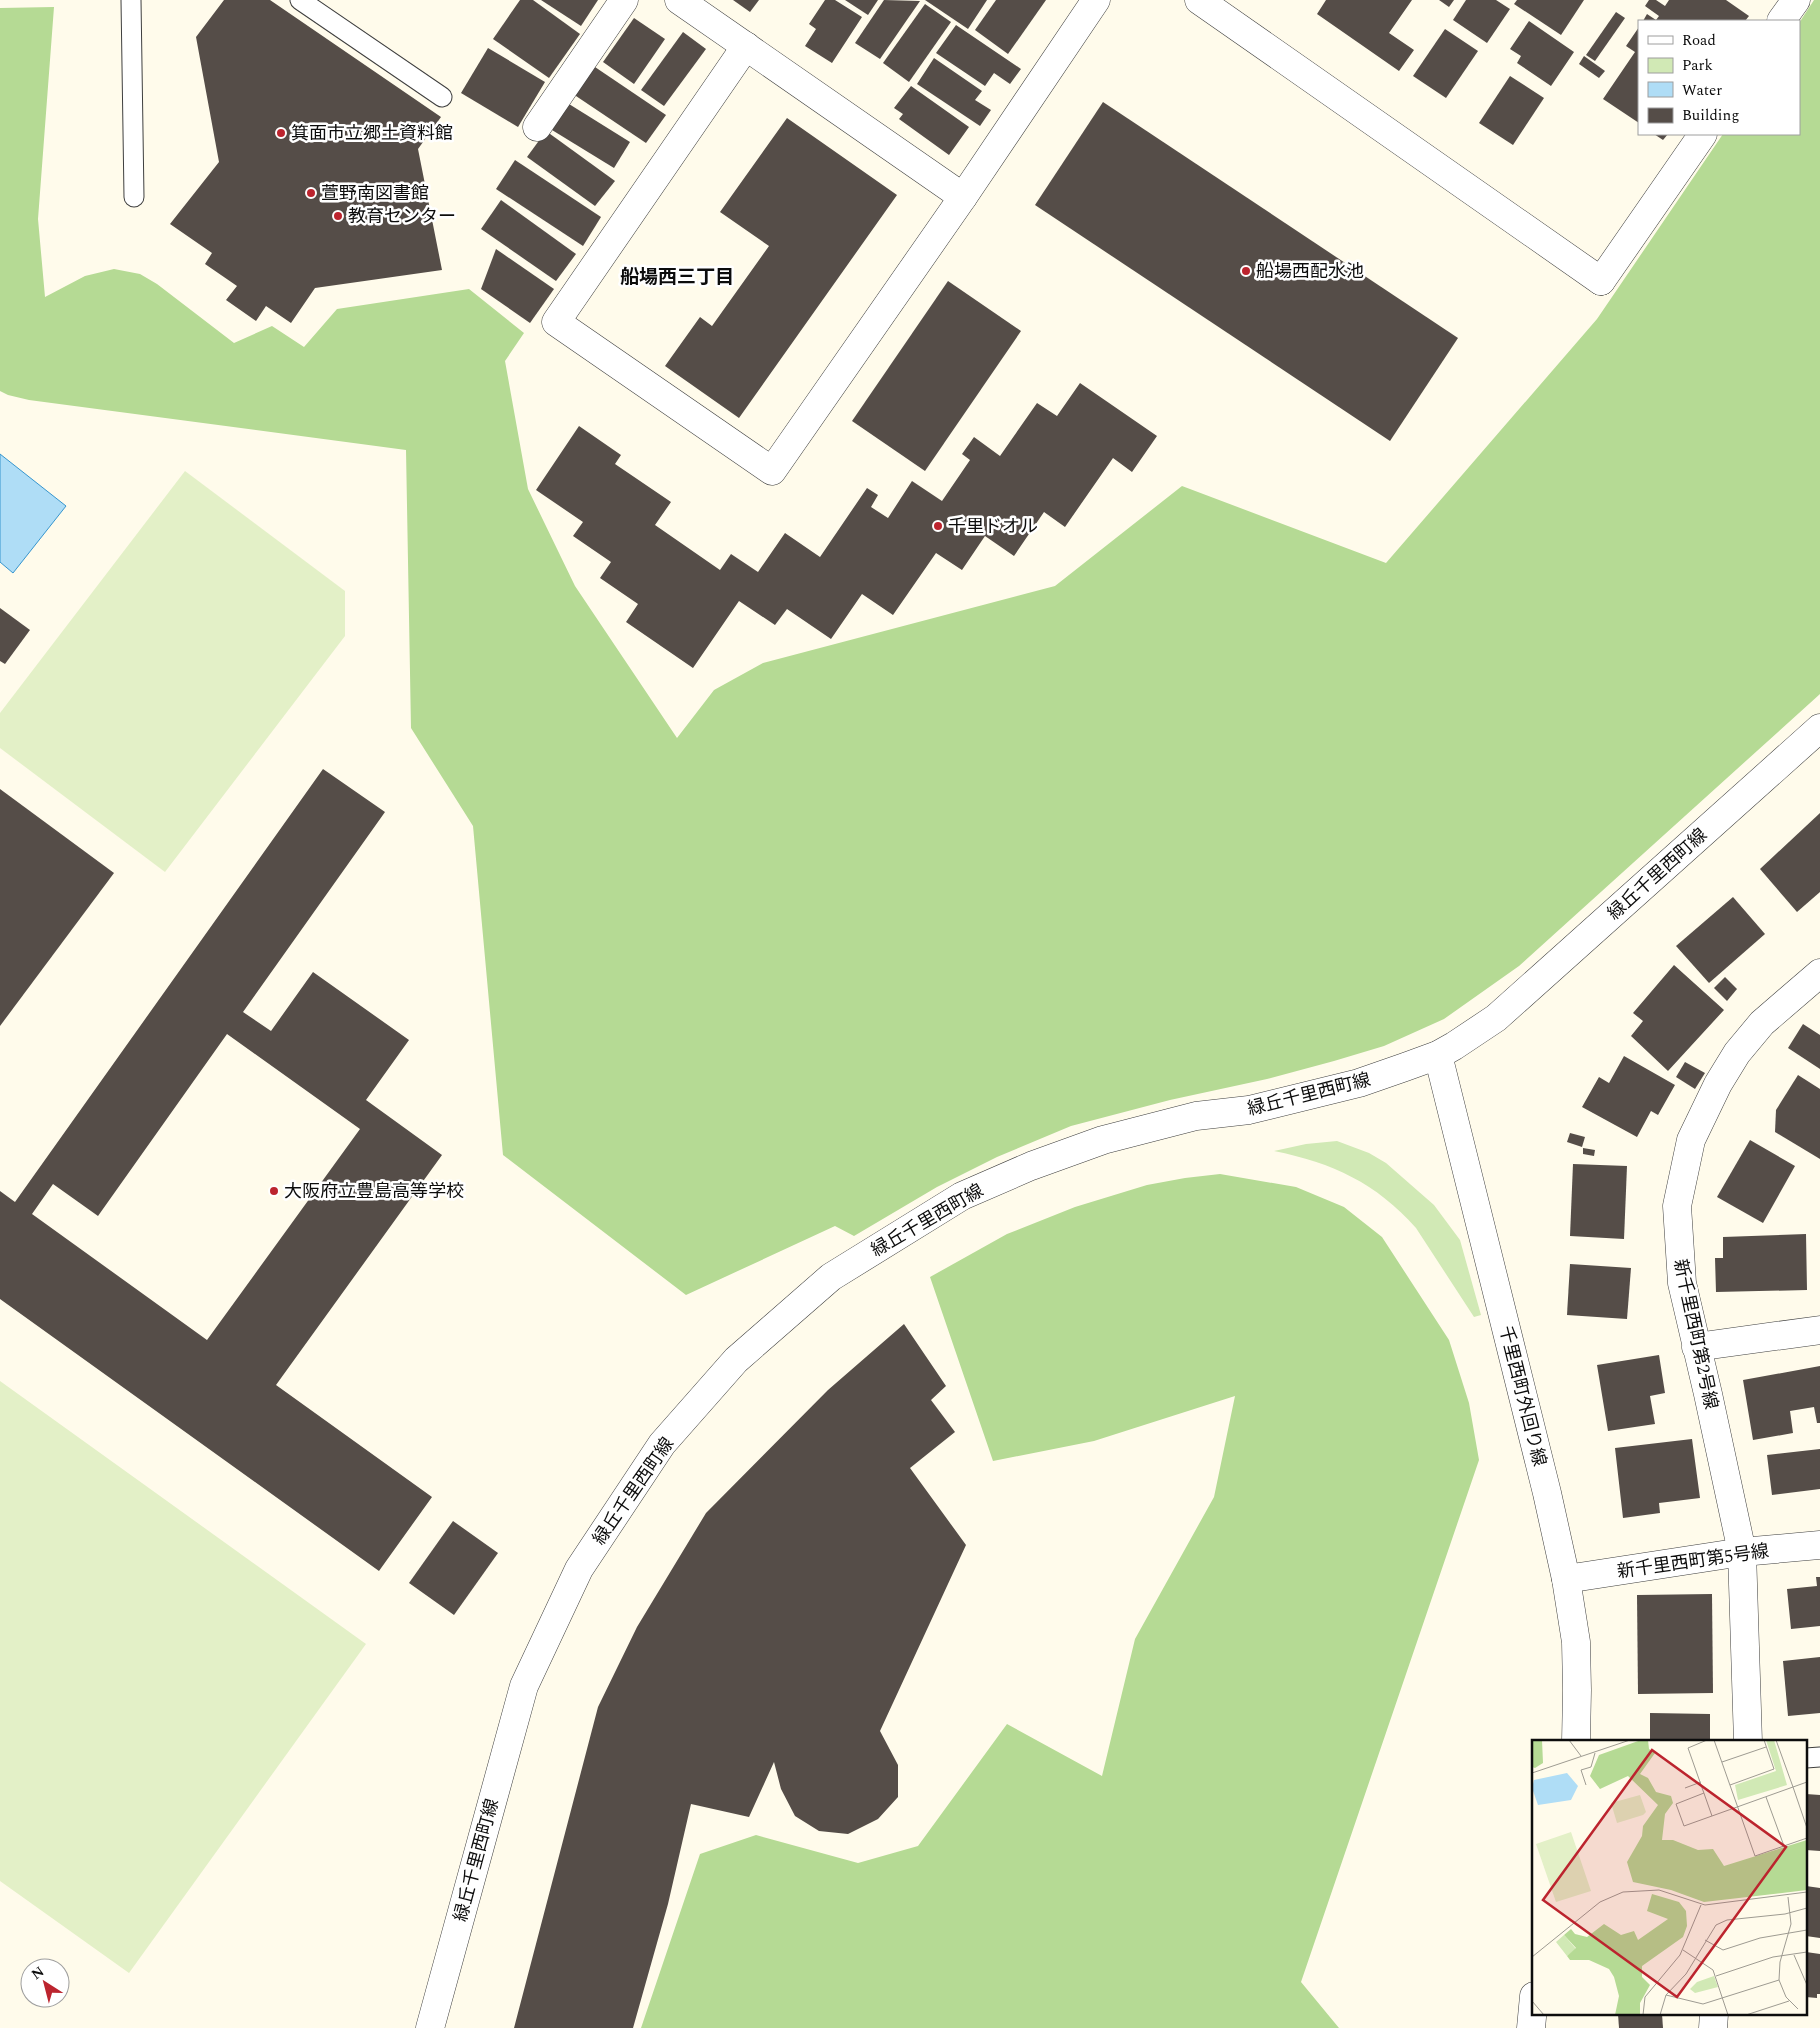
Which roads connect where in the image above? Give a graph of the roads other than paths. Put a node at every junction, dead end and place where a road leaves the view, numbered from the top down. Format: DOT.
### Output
graph roads {
  1 [pos="130,0"];
  2 [pos="300,0"];
  3 [pos="624,0"];
  4 [pos="679,0"];
  5 [pos="1096,0"];
  6 [pos="1198,0"];
  7 [pos="746,46"];
  8 [pos="442,97"];
  9 [pos="537,127"];
  10 [pos="1702,135"];
  11 [pos="134,197"];
  12 [pos="963,197"];
  13 [pos="1820,728"];
  14 [pos="1820,973"];
  15 [pos="1438,1055"];
  16 [pos="1820,1330"];
  17 [pos="1696,1347"];
  18 [pos="1820,1545"];
  19 [pos="1742,1552"];
  20 [pos="1566,1579"];
  21 [pos="1576,1740"];
  22 [pos="1748,1740"];
  23 [pos="430,2028"];
  1 -- 11 [label="lane"];
  2 -- 8 [label="lane"];
  3 -- 9 [label="street"];
  4 -- 7 [label="street"];
  5 -- 12 [label="street"];
  6 -- 10 [label="street"];
  7 -- 12 [label="street"];
  7 -- 12 [label="street"];
  13 -- 15 [label="street, 緑丘千里西町線"];
  14 -- 17 [label="street, 新千里西町第2号線"];
  15 -- 20 [label="street, 千里西町外回り線"];
  15 -- 23 [label="street, 緑丘千里西町線"];
  16 -- 17 [label="street"];
  17 -- 19 [label="street, 新千里西町第2号線"];
  18 -- 19 [label="street, 新千里西町第5号線"];
  19 -- 20 [label="street, 新千里西町第5号線"];
  19 -- 22 [label="street, 新千里西町第2号線"];
  20 -- 21 [label="street, 千里西町外回り線"];
}
